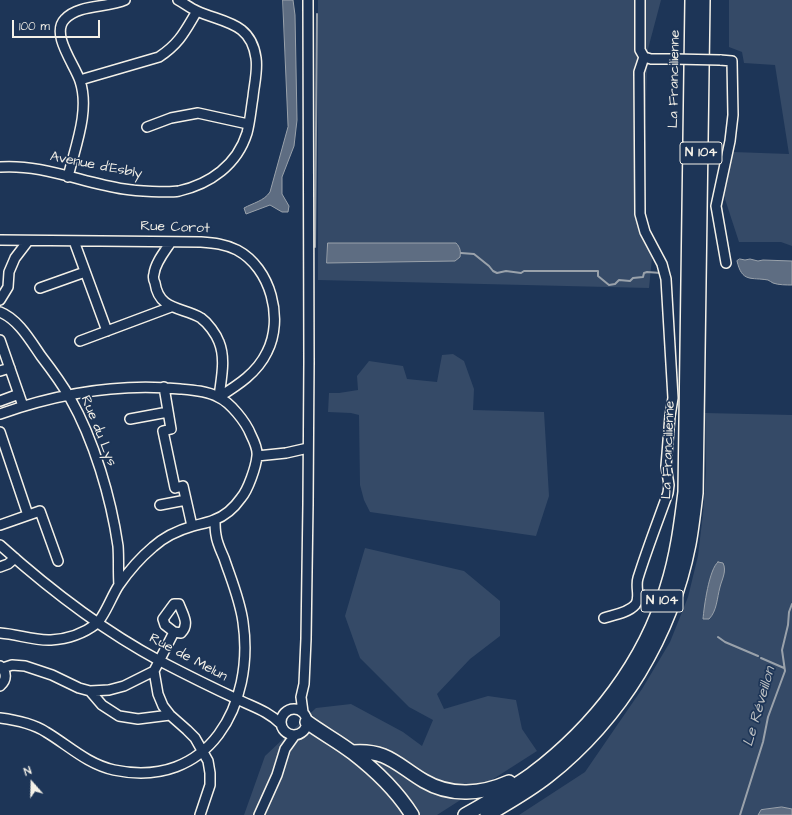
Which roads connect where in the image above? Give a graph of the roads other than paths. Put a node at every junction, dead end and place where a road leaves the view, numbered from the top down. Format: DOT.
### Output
graph roads {
  1 [pos="125,0"];
  2 [pos="178,0"];
  3 [pos="308,0"];
  4 [pos="640,0"];
  5 [pos="692,0"];
  6 [pos="703,0"];
  7 [pos="197,10"];
  8 [pos="644,57"];
  9 [pos="80,80"];
  10 [pos="248,124"];
  11 [pos="147,127"];
  12 [pos="0,167"];
  13 [pos="68,176"];
  14 [pos="0,240"];
  15 [pos="28,241"];
  16 [pos="74,241"];
  17 [pos="170,242"];
  18 [pos="726,263"];
  19 [pos="85,272"];
  20 [pos="40,288"];
  21 [pos="0,300"];
  22 [pos="171,307"];
  23 [pos="0,312"];
  24 [pos="107,331"];
  25 [pos="0,340"];
  26 [pos="80,341"];
  27 [pos="10,368"];
  28 [pos="0,371"];
  29 [pos="164,388"];
  30 [pos="19,394"];
  31 [pos="68,395"];
  32 [pos="219,397"];
  33 [pos="0,401"];
  34 [pos="23,406"];
  35 [pos="168,412"];
  36 [pos="0,414"];
  37 [pos="130,419"];
  38 [pos="0,432"];
  39 [pos="308,448"];
  40 [pos="257,456"];
  41 [pos="186,500"];
  42 [pos="160,505"];
  43 [pos="28,515"];
  44 [pos="215,520"];
  45 [pos="0,526"];
  46 [pos="192,526"];
  47 [pos="0,545"];
  48 [pos="15,558"];
  49 [pos="58,561"];
  50 [pos="0,567"];
  51 [pos="119,585"];
  52 [pos="604,618"];
  53 [pos="97,623"];
  54 [pos="174,632"];
  55 [pos="0,633"];
  56 [pos="159,660"];
  57 [pos="1,667"];
  58 [pos="154,671"];
  59 [pos="0,686"];
  60 [pos="90,691"];
  61 [pos="302,697"];
  62 [pos="237,700"];
  63 [pos="289,711"];
  64 [pos="268,713"];
  65 [pos="170,715"];
  66 [pos="0,718"];
  67 [pos="302,725"];
  68 [pos="283,728"];
  69 [pos="285,749"];
  70 [pos="202,752"];
  71 [pos="352,752"];
  72 [pos="544,763"];
  73 [pos="200,815"];
  74 [pos="259,815"];
  75 [pos="412,815"];
  76 [pos="465,815"];
  77 [pos="487,815"];
  1 -- 9 [label="street"];
  2 -- 7 [label="street, Avenue d'Esbly"];
  3 -- 39 [label="street"];
  4 -- 8 [label="street"];
  5 -- 72 [label="highway, La Francilienne / N 104"];
  6 -- 77 [label="highway, La Francilienne / N 104"];
  7 -- 9 [label="street"];
  7 -- 10 [label="street, Avenue d'Esbly"];
  8 -- 18 [label="street, bridge"];
  8 -- 52 [label="street"];
  9 -- 13 [label="street"];
  10 -- 11 [label="street"];
  10 -- 13 [label="street, Avenue d'Esbly"];
  12 -- 13 [label="street, Avenue d'Esbly"];
  14 -- 15 [label="street, Rue Corot"];
  15 -- 16 [label="street, Rue Corot"];
  15 -- 21 [label="street"];
  16 -- 17 [label="street, Rue Corot"];
  16 -- 19 [label="street"];
  17 -- 22 [label="street"];
  17 -- 32 [label="street, Rue Corot"];
  19 -- 20 [label="street"];
  19 -- 24 [label="street"];
  22 -- 24 [label="street"];
  22 -- 32 [label="street"];
  23 -- 31 [label="street, Rue du Lys"];
  24 -- 26 [label="street"];
  25 -- 27 [label="street"];
  27 -- 28 [label="street"];
  27 -- 30 [label="street"];
  29 -- 31 [label="street"];
  29 -- 32 [label="street"];
  29 -- 35 [label="street"];
  30 -- 33 [label="street"];
  30 -- 34 [label="street"];
  31 -- 34 [label="street"];
  31 -- 51 [label="street, Rue du Lys"];
  32 -- 40 [label="street"];
  34 -- 36 [label="street"];
  35 -- 37 [label="street"];
  35 -- 41 [label="street"];
  38 -- 43 [label="street"];
  39 -- 40 [label="street"];
  39 -- 61 [label="street"];
  40 -- 44 [label="street"];
  41 -- 42 [label="street"];
  41 -- 46 [label="street"];
  43 -- 45 [label="street"];
  43 -- 49 [label="street"];
  44 -- 46 [label="street"];
  44 -- 62 [label="street"];
  46 -- 51 [label="street"];
  47 -- 48 [label="street, Rue de Melun"];
  48 -- 50 [label="street"];
  48 -- 53 [label="street, Rue de Melun"];
  51 -- 53 [label="street"];
  53 -- 55 [label="street"];
  53 -- 56 [label="street, Rue de Melun"];
  54 -- 56 [label="street"];
  56 -- 58 [label="street"];
  56 -- 62 [label="street, Rue de Melun"];
  57 -- 59 [label="street"];
  57 -- 60 [label="street"];
  58 -- 60 [label="street"];
  58 -- 65 [label="street"];
  60 -- 65 [label="street"];
  61 -- 63 [label="street"];
  61 -- 67 [label="street"];
  62 -- 64 [label="street, Rue de Melun"];
  62 -- 70 [label="street"];
  63 -- 64 [label="street, Rue de Melun"];
  63 -- 67 [label="street, Rue de Melun"];
  63 -- 68 [label="street"];
  64 -- 68 [label="street, Rue de Melun"];
  65 -- 70 [label="street"];
  66 -- 70 [label="street"];
  67 -- 68 [label="street"];
  67 -- 69 [label="street"];
  67 -- 71 [label="highway"];
  68 -- 69 [label="street"];
  69 -- 74 [label="street"];
  70 -- 73 [label="street"];
  71 -- 72 [label="highway"];
  71 -- 75 [label="highway"];
  72 -- 76 [label="highway, La Francilienne / N 104"];
}
